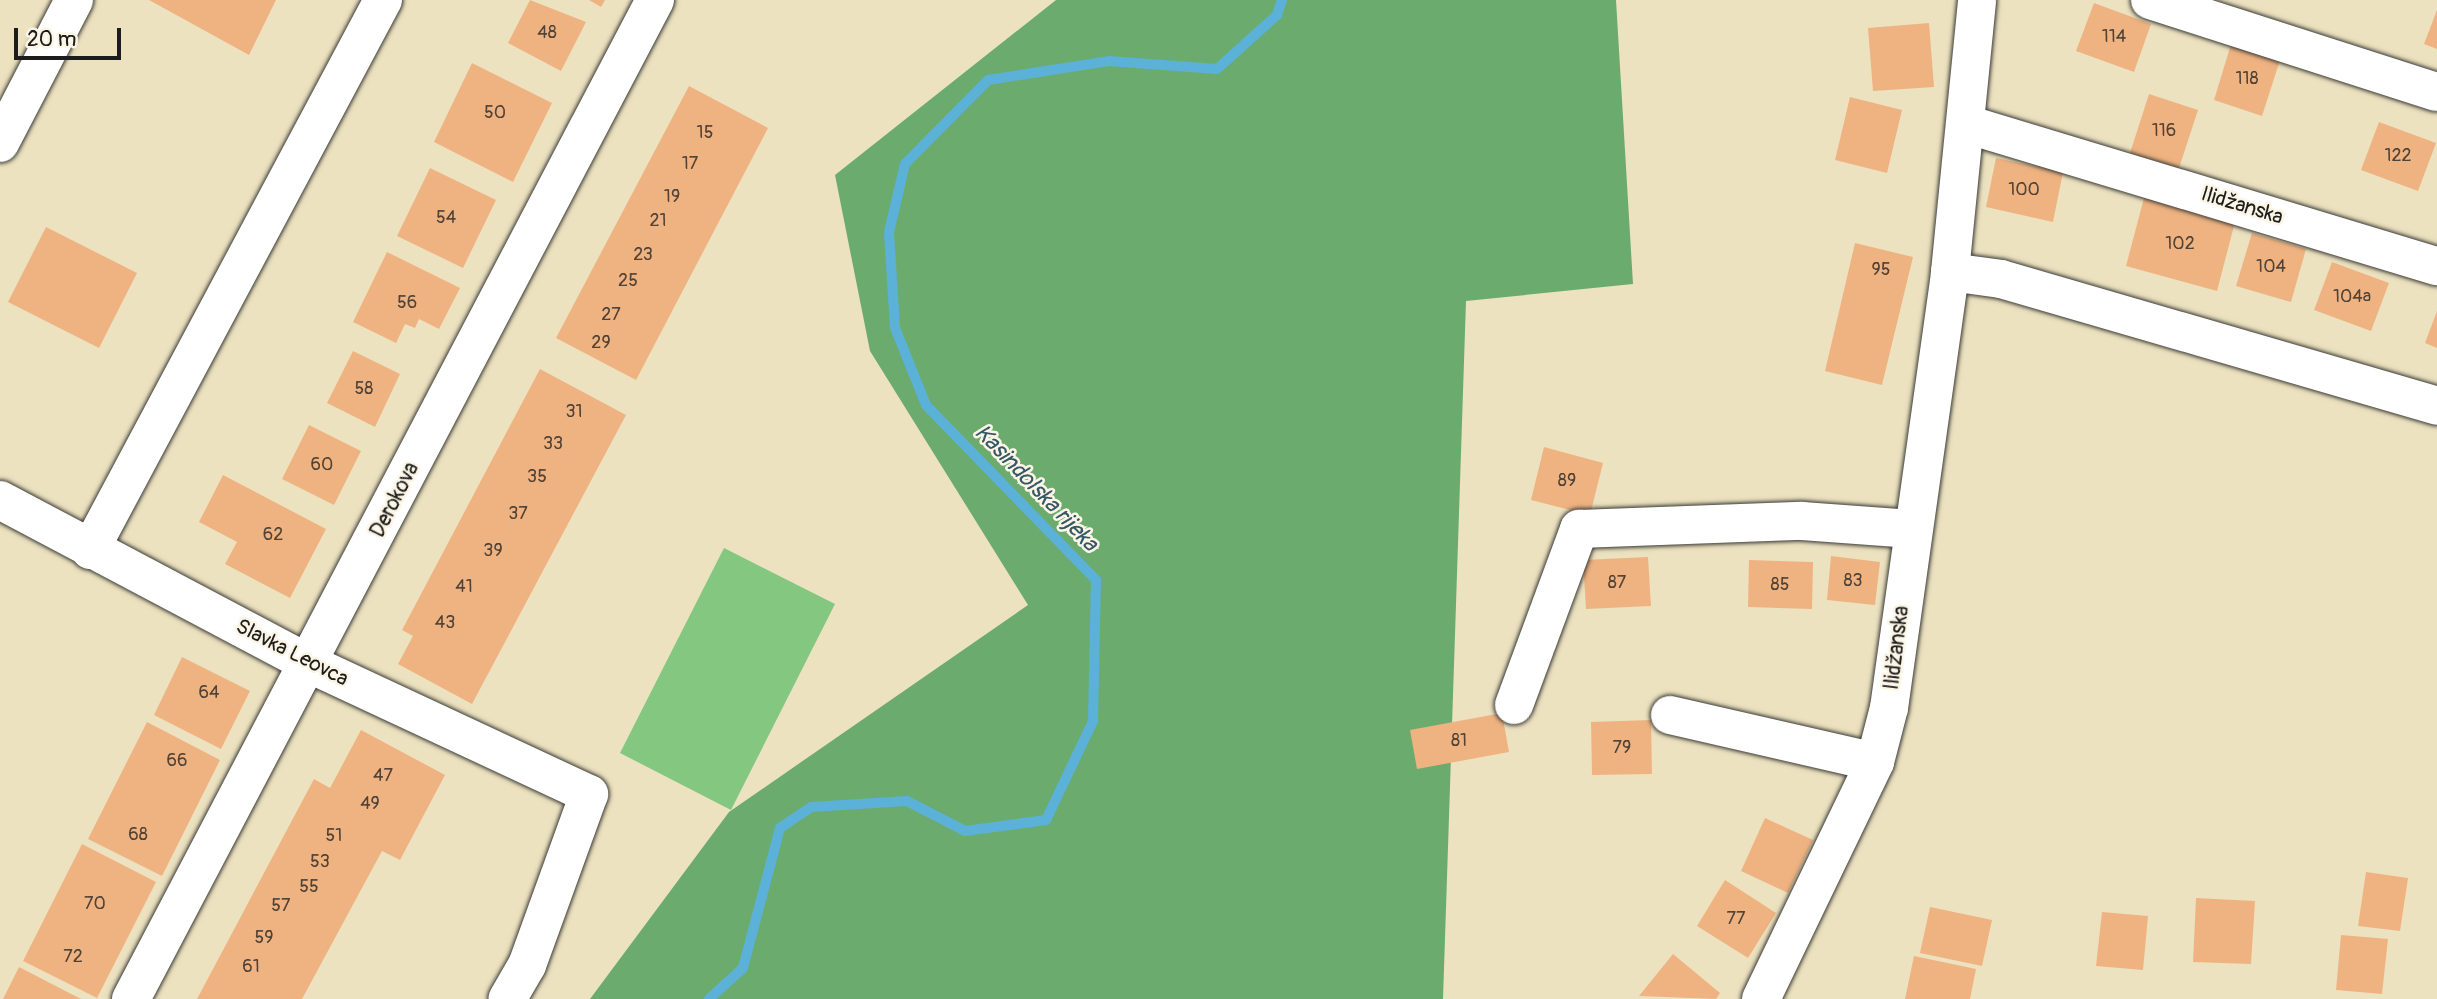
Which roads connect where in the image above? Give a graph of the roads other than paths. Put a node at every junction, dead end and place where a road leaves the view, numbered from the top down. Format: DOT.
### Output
graph roads {
  1 [pos="74,0"];
  2 [pos="383,0"];
  3 [pos="655,0"];
  4 [pos="1977,0"];
  5 [pos="2150,0"];
  6 [pos="2437,92"];
  7 [pos="1966,124"];
  8 [pos="0,142"];
  9 [pos="2437,266"];
  10 [pos="1951,272"];
  11 [pos="2437,406"];
  12 [pos="0,500"];
  13 [pos="1912,529"];
  14 [pos="90,550"];
  15 [pos="310,664"];
  16 [pos="1514,705"];
  17 [pos="1670,715"];
  18 [pos="1875,762"];
  19 [pos="131,999"];
  20 [pos="507,999"];
  21 [pos="1761,999"];
  1 -- 8 [label="street"];
  2 -- 14 [label="street"];
  3 -- 15 [label="street, Derokova"];
  4 -- 7 [label="street, Ilidžanska"];
  5 -- 6 [label="street"];
  7 -- 9 [label="street, Ilidžanska"];
  7 -- 10 [label="street, Ilidžanska"];
  10 -- 11 [label="street"];
  10 -- 13 [label="street, Ilidžanska"];
  12 -- 14 [label="street, Slavka Leovca"];
  13 -- 16 [label="street"];
  13 -- 18 [label="street, Ilidžanska"];
  14 -- 15 [label="street, Slavka Leovca"];
  15 -- 19 [label="street, Derokova"];
  15 -- 20 [label="street, Slavka Leovca"];
  17 -- 18 [label="street"];
  18 -- 21 [label="street, Ilidžanska"];
}
